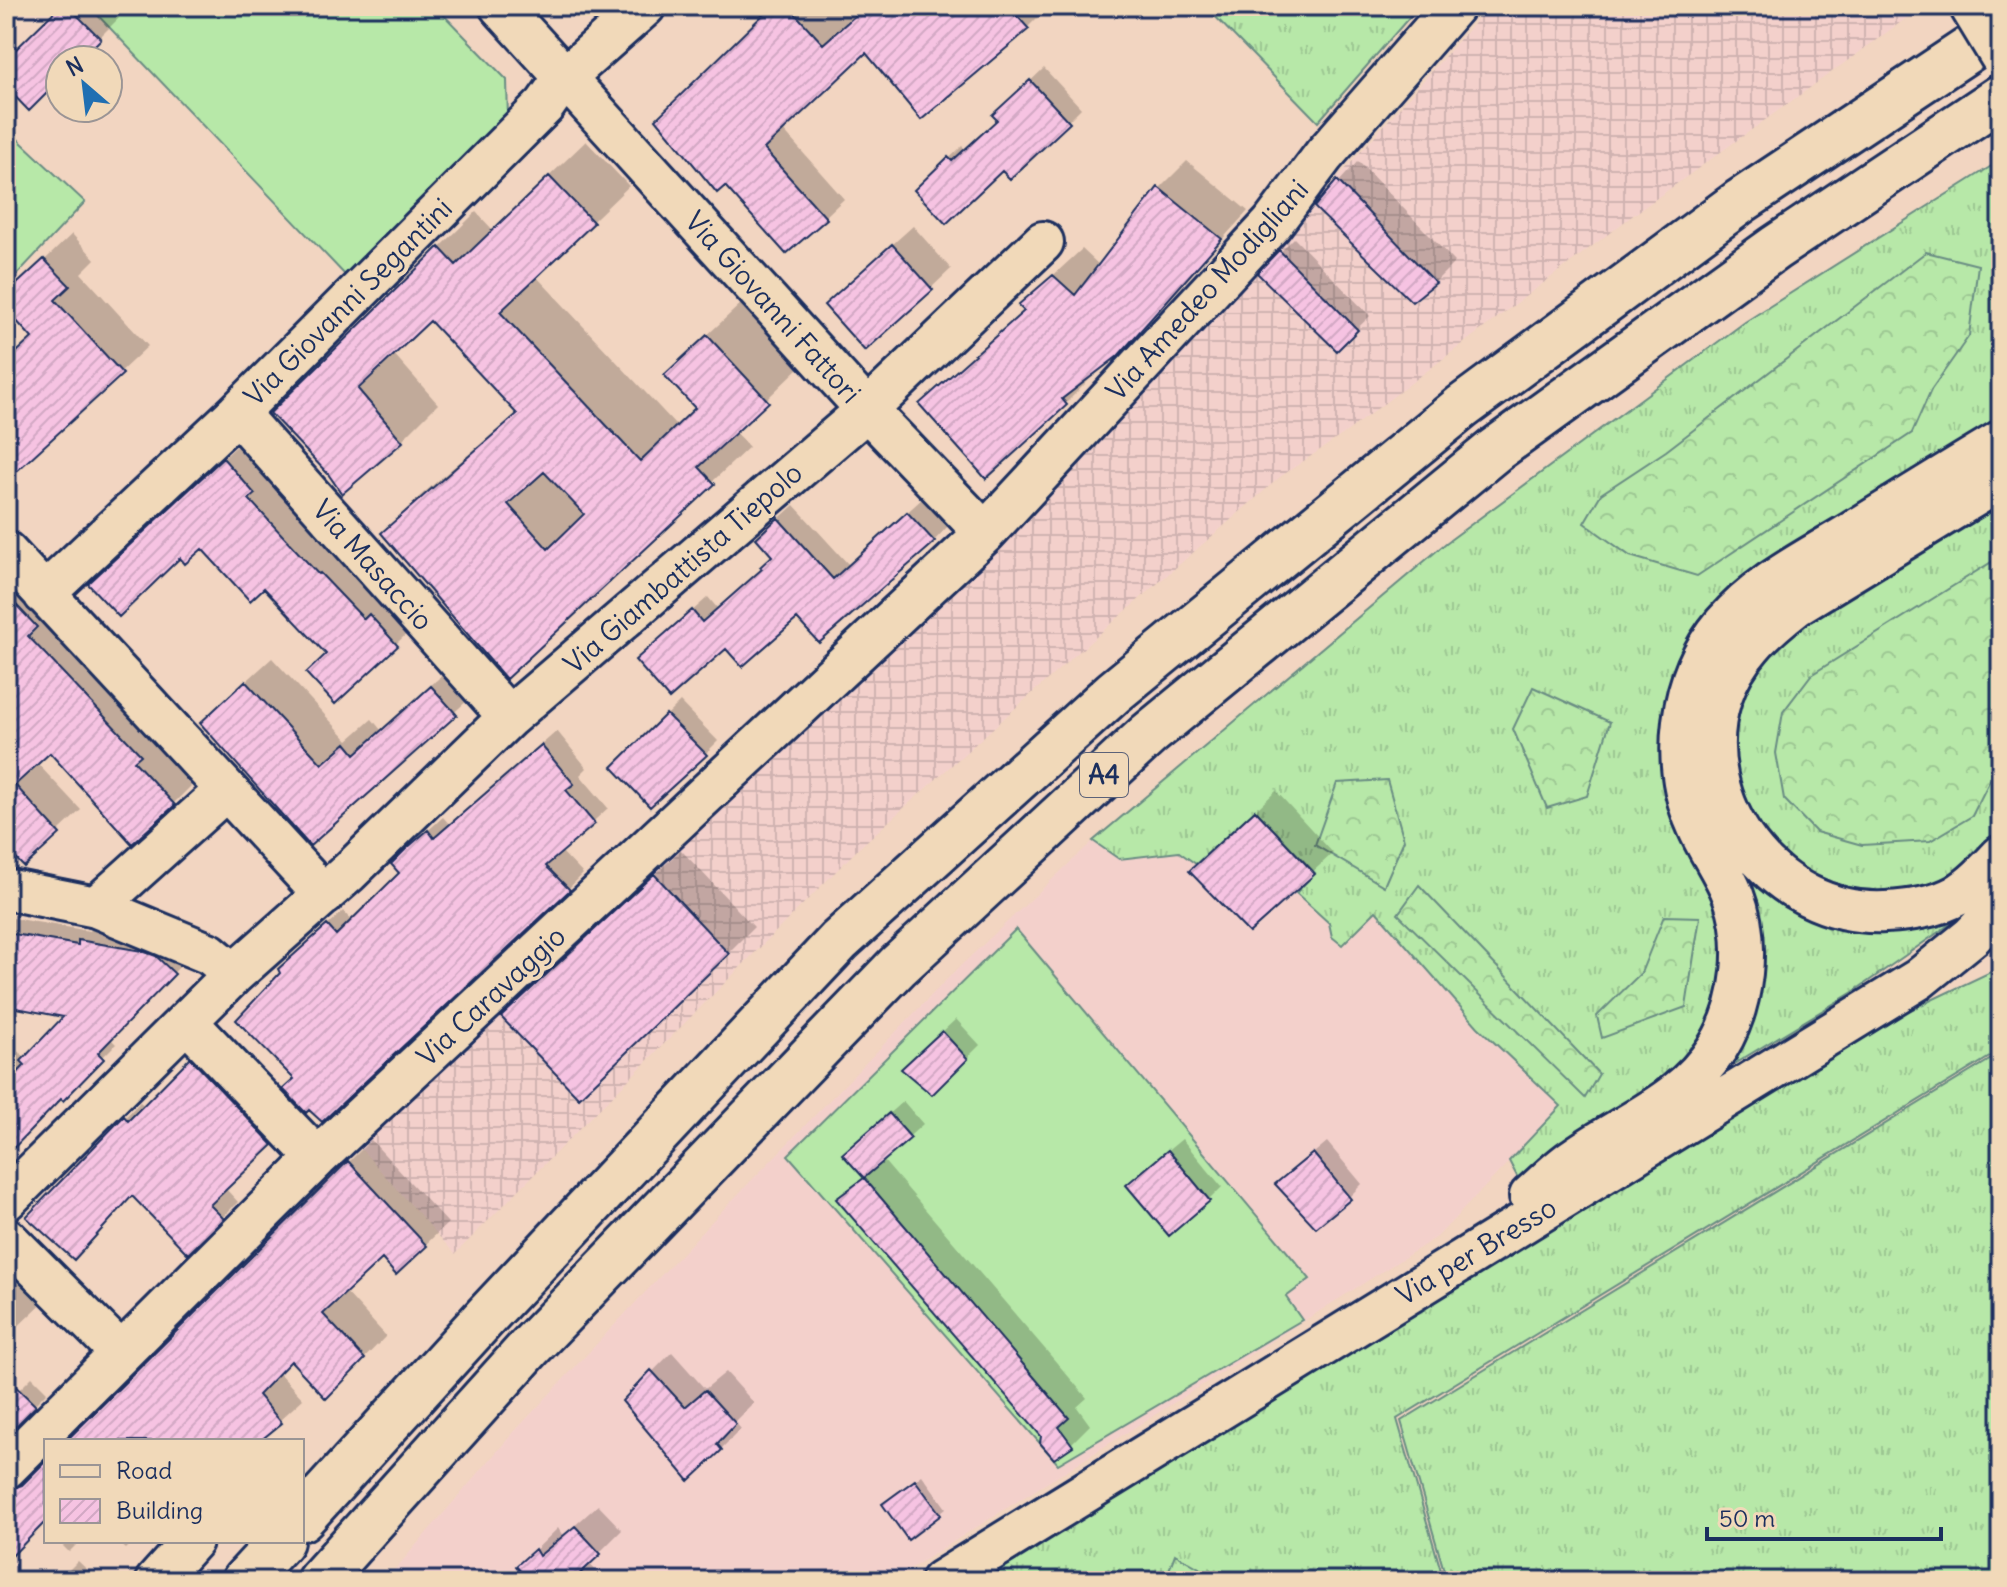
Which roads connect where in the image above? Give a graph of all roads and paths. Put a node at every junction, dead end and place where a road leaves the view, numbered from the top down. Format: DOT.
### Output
graph roads {
  1 [pos="500,6"];
  2 [pos="645,6"];
  3 [pos="1454,6"];
  4 [pos="1970,6"];
  5 [pos="2001,28"];
  6 [pos="2001,57"];
  7 [pos="564,78"];
  8 [pos="2001,97"];
  9 [pos="1043,242"];
  10 [pos="867,410"];
  11 [pos="237,413"];
  12 [pos="2001,441"];
  13 [pos="2001,480"];
  14 [pos="985,533"];
  15 [pos="6,552"];
  16 [pos="44,594"];
  17 [pos="509,717"];
  18 [pos="225,791"];
  19 [pos="2001,856"];
  20 [pos="6,888"];
  21 [pos="324,895"];
  22 [pos="2001,906"];
  23 [pos="96,907"];
  24 [pos="2001,931"];
  25 [pos="234,974"];
  26 [pos="1919,979"];
  27 [pos="187,1022"];
  28 [pos="317,1158"];
  29 [pos="12,1182"];
  30 [pos="6,1238"];
  31 [pos="1448,1268"];
  32 [pos="120,1352"];
  33 [pos="6,1468"];
  34 [pos="304,1516"];
  35 [pos="190,1543"];
  36 [pos="279,1543"];
  37 [pos="156,1581"];
  38 [pos="244,1581"];
  39 [pos="319,1581"];
  40 [pos="941,1581"];
  1 -- 7 [label="street, Via Giovanni Fattori"];
  2 -- 7 [label="street, Via Giovanni Segantini"];
  3 -- 14 [label="street, Via Amedeo Modigliani"];
  4 -- 6 [label="street, bridge"];
  5 -- 34 [label="highway, A4"];
  7 -- 10 [label="street, Via Giovanni Fattori"];
  7 -- 11 [label="street, Via Giovanni Segantini"];
  8 -- 39 [label="highway, A4"];
  9 -- 10 [label="street, Via Giambattista Tiepolo"];
  10 -- 14 [label="street, Via Giovanni Fattori"];
  10 -- 17 [label="street, Via Giambattista Tiepolo"];
  11 -- 16 [label="street, Via Giovanni Segantini"];
  11 -- 17 [label="street, Via Masaccio"];
  12 -- 31 [label="street"];
  13 -- 19 [label="street"];
  14 -- 28 [label="street, Via Caravaggio"];
  15 -- 16 [label="street"];
  16 -- 18 [label="street"];
  17 -- 21 [label="street, Via Giambattista Tiepolo"];
  18 -- 21 [label="street"];
  18 -- 23 [label="street"];
  20 -- 23 [label="street"];
  21 -- 25 [label="street, Via Giambattista Tiepolo"];
  22 -- 26 [label="street, Via per Bresso"];
  23 -- 25 [label="street"];
  24 -- 26 [label="street"];
  25 -- 27 [label="street, Via Giambattista Tiepolo"];
  26 -- 31 [label="street, Via per Bresso"];
  27 -- 28 [label="street"];
  27 -- 29 [label="street, Via Giambattista Tiepolo"];
  28 -- 32 [label="street, Via Caravaggio"];
  30 -- 32 [label="street"];
  31 -- 40 [label="street, Via per Bresso"];
  32 -- 33 [label="street, Via Caravaggio"];
  35 -- 37 [label="street"];
  36 -- 38 [label="highway"];
}
